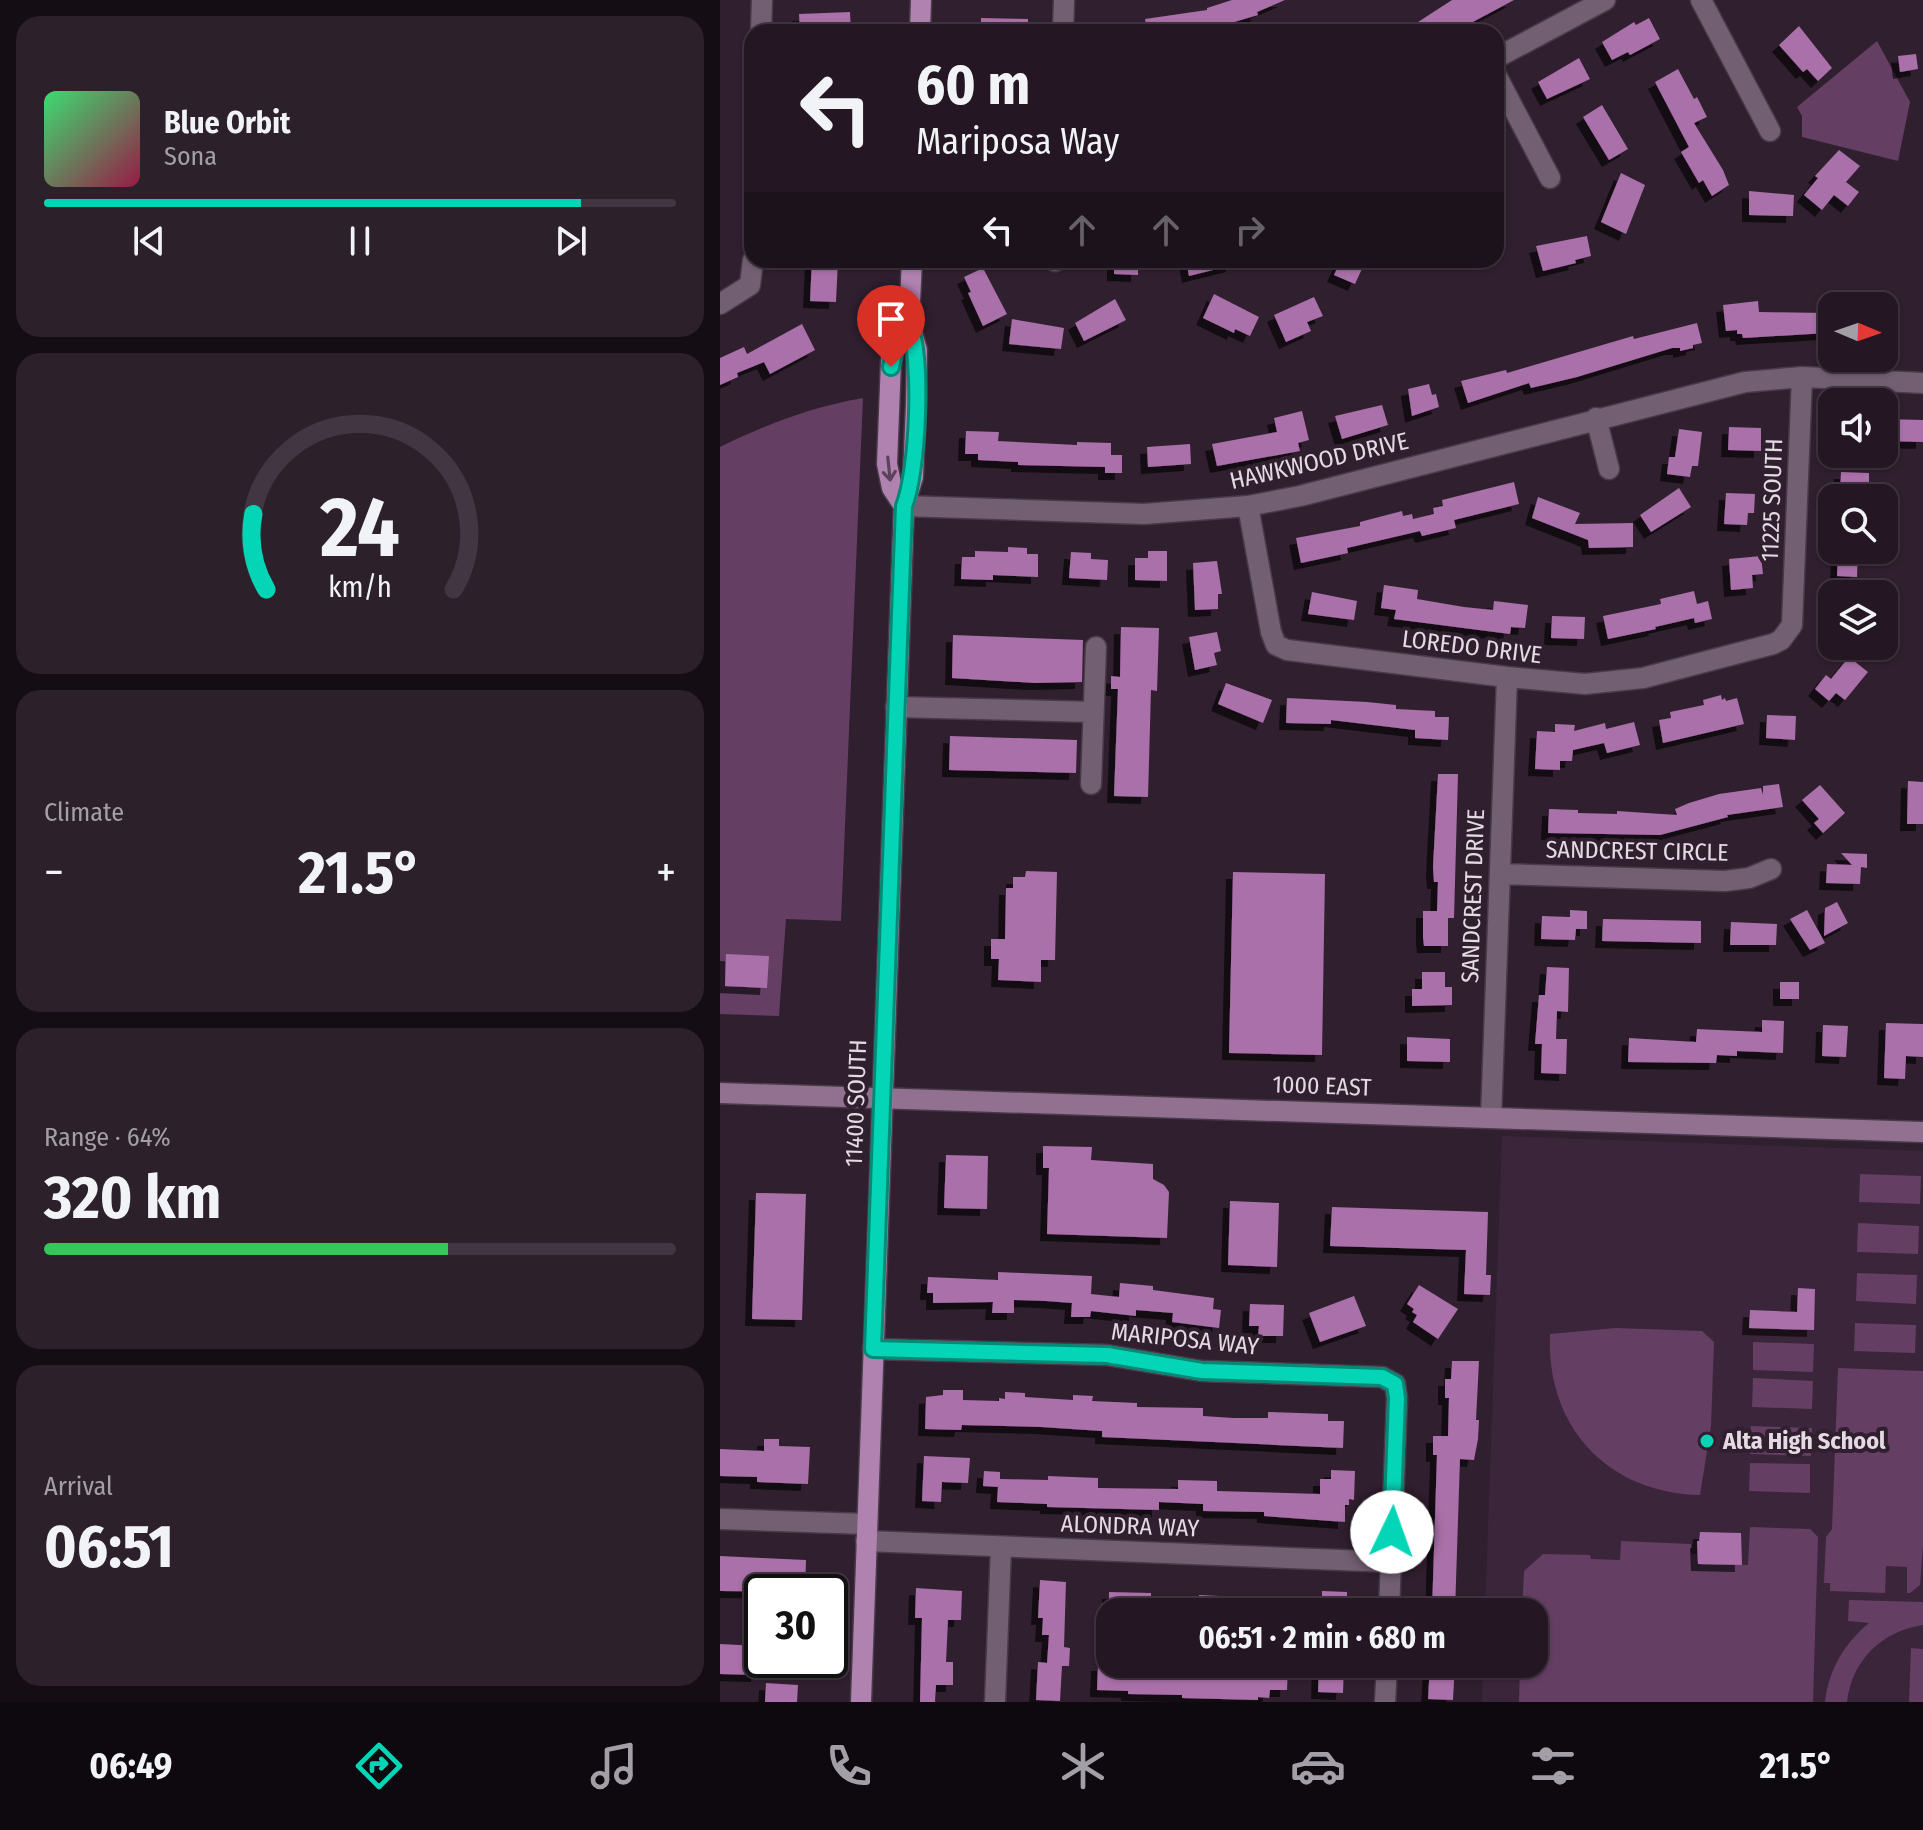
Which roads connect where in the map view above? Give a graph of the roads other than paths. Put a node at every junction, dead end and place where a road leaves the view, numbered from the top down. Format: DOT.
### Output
graph roads {
  1 [pos="762,0"];
  2 [pos="921,0"];
  3 [pos="1064,0"];
  4 [pos="1605,0"];
  5 [pos="1701,0"];
  6 [pos="761,24"];
  7 [pos="920,24"];
  8 [pos="1063,24"];
  9 [pos="1504,54"];
  10 [pos="1504,90"];
  11 [pos="1770,131"];
  12 [pos="1550,178"];
  13 [pos="752,268"];
  14 [pos="912,268"];
  15 [pos="720,304"];
  16 [pos="1802,377"];
  17 [pos="1923,383"];
  18 [pos="1596,418"];
  19 [pos="1609,469"];
  20 [pos="904,506"];
  21 [pos="1248,506"];
  22 [pos="1792,625"];
  23 [pos="1096,647"];
  24 [pos="1507,677"];
  25 [pos="896,707"];
  26 [pos="1093,712"];
  27 [pos="1091,784"];
  28 [pos="1771,869"];
  29 [pos="1500,874"];
  30 [pos="720,1093"];
  31 [pos="882,1097"];
  32 [pos="1491,1118"];
  33 [pos="1923,1132"];
  34 [pos="873,1349"];
  35 [pos="720,1519"];
  36 [pos="867,1533"];
  37 [pos="1001,1547"];
  38 [pos="1391,1562"];
  39 [pos="1390,1598"];
  40 [pos="1386,1678"];
  41 [pos="861,1702"];
  42 [pos="995,1702"];
  43 [pos="1385,1702"];
  1 -- 6 [label="street"];
  2 -- 7 [label="main road"];
  3 -- 8 [label="street"];
  4 -- 9 [label="street"];
  5 -- 11 [label="street"];
  10 -- 12 [label="street"];
  13 -- 15 [label="street"];
  14 -- 20 [label="main road, 11400 SOUTH"];
  16 -- 17 [label="street, HAWKWOOD DRIVE"];
  16 -- 18 [label="street, HAWKWOOD DRIVE"];
  16 -- 22 [label="street, 11225 SOUTH"];
  18 -- 19 [label="street"];
  18 -- 21 [label="street, HAWKWOOD DRIVE"];
  20 -- 21 [label="street, HAWKWOOD DRIVE"];
  20 -- 25 [label="main road, 11400 SOUTH"];
  21 -- 24 [label="street, LOREDO DRIVE"];
  22 -- 24 [label="street, LOREDO DRIVE"];
  23 -- 26 [label="street"];
  24 -- 29 [label="street, SANDCREST DRIVE"];
  25 -- 26 [label="street"];
  25 -- 31 [label="main road, 11400 SOUTH"];
  26 -- 27 [label="street"];
  28 -- 29 [label="street, SANDCREST CIRCLE"];
  29 -- 32 [label="street, SANDCREST DRIVE"];
  30 -- 31 [label="street, 1000 EAST"];
  31 -- 32 [label="street, 1000 EAST"];
  31 -- 34 [label="main road, 11400 SOUTH"];
  32 -- 33 [label="street, 1000 EAST"];
  34 -- 36 [label="main road, 11400 SOUTH"];
  34 -- 38 [label="street, MARIPOSA WAY"];
  35 -- 36 [label="street, ALONDRA WAY"];
  36 -- 37 [label="street, ALONDRA WAY"];
  36 -- 41 [label="main road, 11400 SOUTH"];
  37 -- 38 [label="street, ALONDRA WAY"];
  37 -- 42 [label="street"];
  38 -- 39 [label="street"];
  40 -- 43 [label="street"];
}
